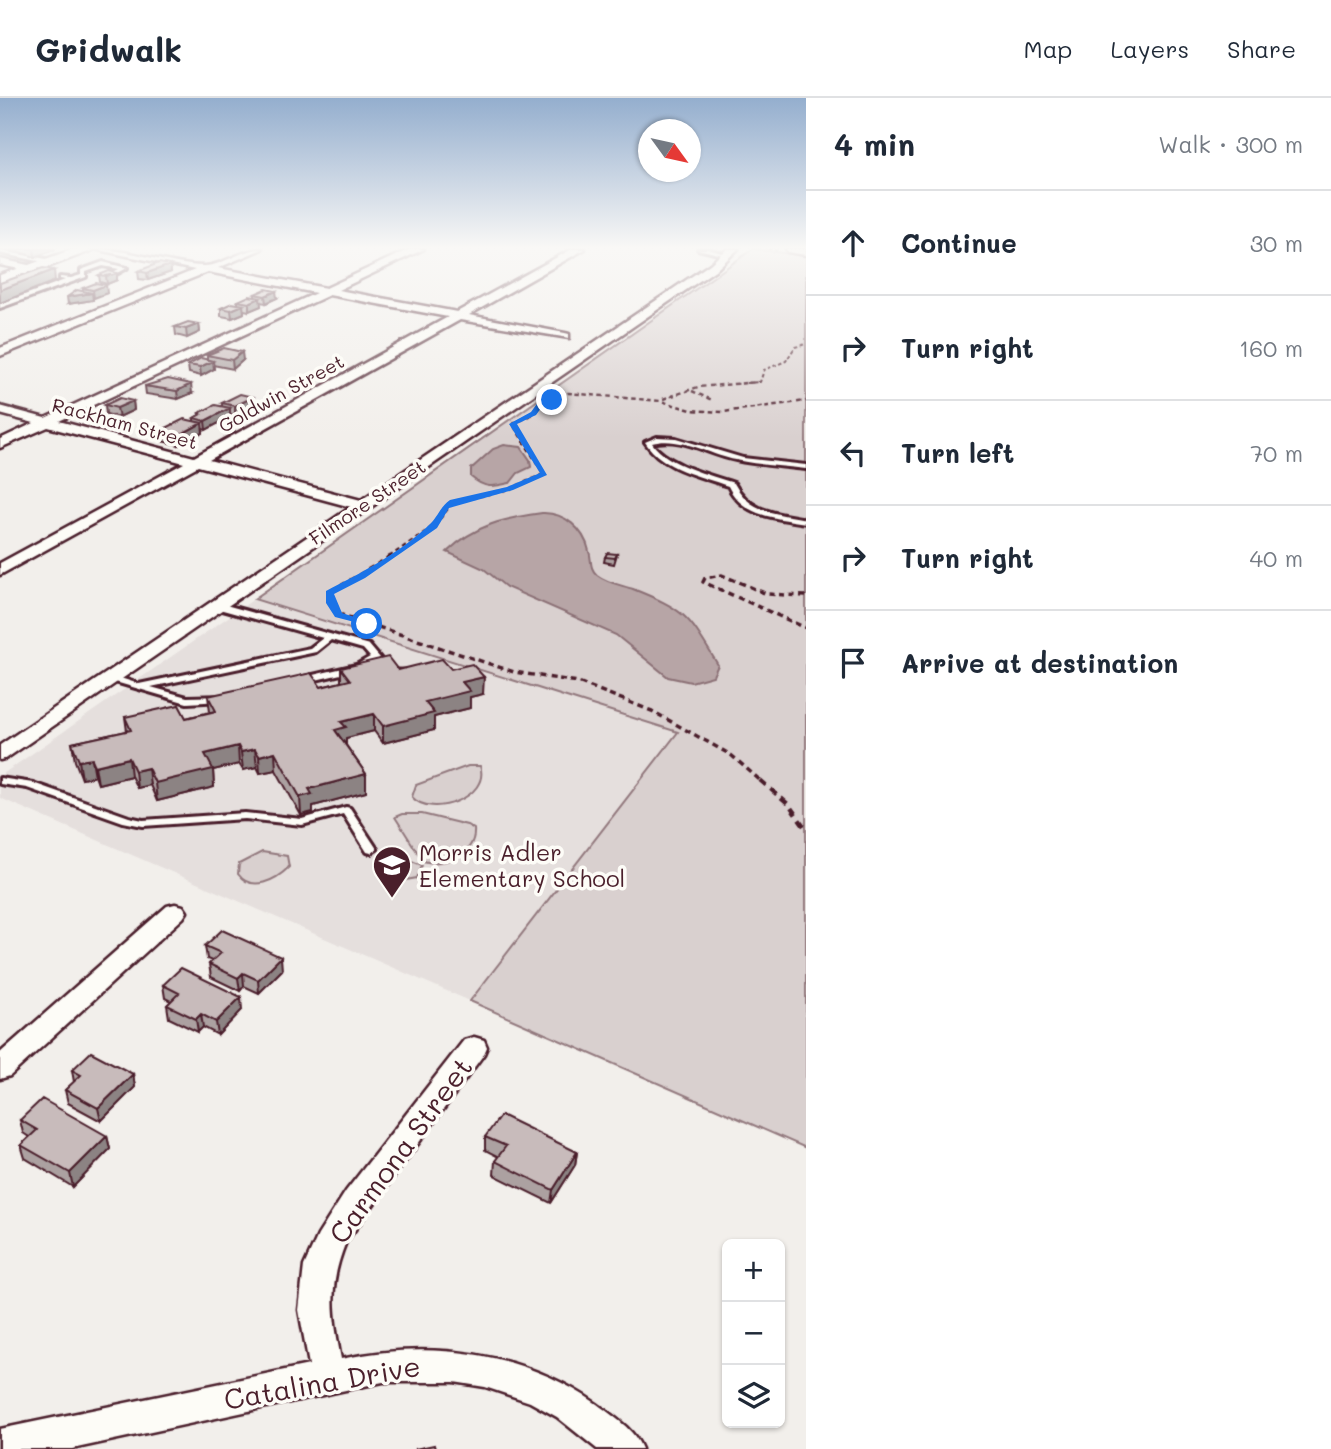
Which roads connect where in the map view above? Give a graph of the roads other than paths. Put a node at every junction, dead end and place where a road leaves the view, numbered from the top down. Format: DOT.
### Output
graph roads {
  1 [pos="100,312"];
  2 [pos="283,312"];
  3 [pos="437,312"];
  4 [pos="466,312"];
  5 [pos="643,312"];
  6 [pos="459,316"];
  7 [pos="565,336"];
  8 [pos="0,352"];
  9 [pos="0,410"];
  10 [pos="46,422"];
  11 [pos="0,444"];
  12 [pos="197,461"];
  13 [pos="806,467"];
  14 [pos="362,505"];
  15 [pos="806,521"];
  16 [pos="0,570"];
  17 [pos="215,605"];
  18 [pos="330,637"];
  19 [pos="108,677"];
  20 [pos="291,682"];
  21 [pos="139,687"];
  22 [pos="237,694"];
  23 [pos="0,754"];
  24 [pos="0,781"];
  25 [pos="371,849"];
  26 [pos="175,912"];
  27 [pos="474,1047"];
  28 [pos="0,1069"];
  29 [pos="328,1377"];
  30 [pos="0,1447"];
  31 [pos="624,1449"];
  1 -- 8 [label="street"];
  2 -- 10 [label="street"];
  3 -- 6 [label="street"];
  4 -- 6 [label="street, Goldwin Street"];
  5 -- 14 [label="street, Filmore Street"];
  6 -- 7 [label="street"];
  6 -- 12 [label="street, Goldwin Street"];
  9 -- 10 [label="street, Rackham Street"];
  10 -- 11 [label="street"];
  10 -- 12 [label="street, Rackham Street"];
  12 -- 14 [label="street, Rackham Street"];
  12 -- 16 [label="street, Goldwin Street"];
  13 -- 15 [label="lane"];
  14 -- 17 [label="street, Filmore Street"];
  17 -- 18 [label="lane"];
  17 -- 19 [label="street, Filmore Street"];
  18 -- 20 [label="lane"];
  18 -- 21 [label="lane"];
  19 -- 21 [label="lane"];
  19 -- 23 [label="street, Filmore Street"];
  21 -- 22 [label="lane"];
  24 -- 25 [label="lane"];
  26 -- 28 [label="street"];
  27 -- 29 [label="street, Carmona Street"];
  29 -- 30 [label="street, Catalina Drive"];
  29 -- 31 [label="street, Catalina Drive"];
}
